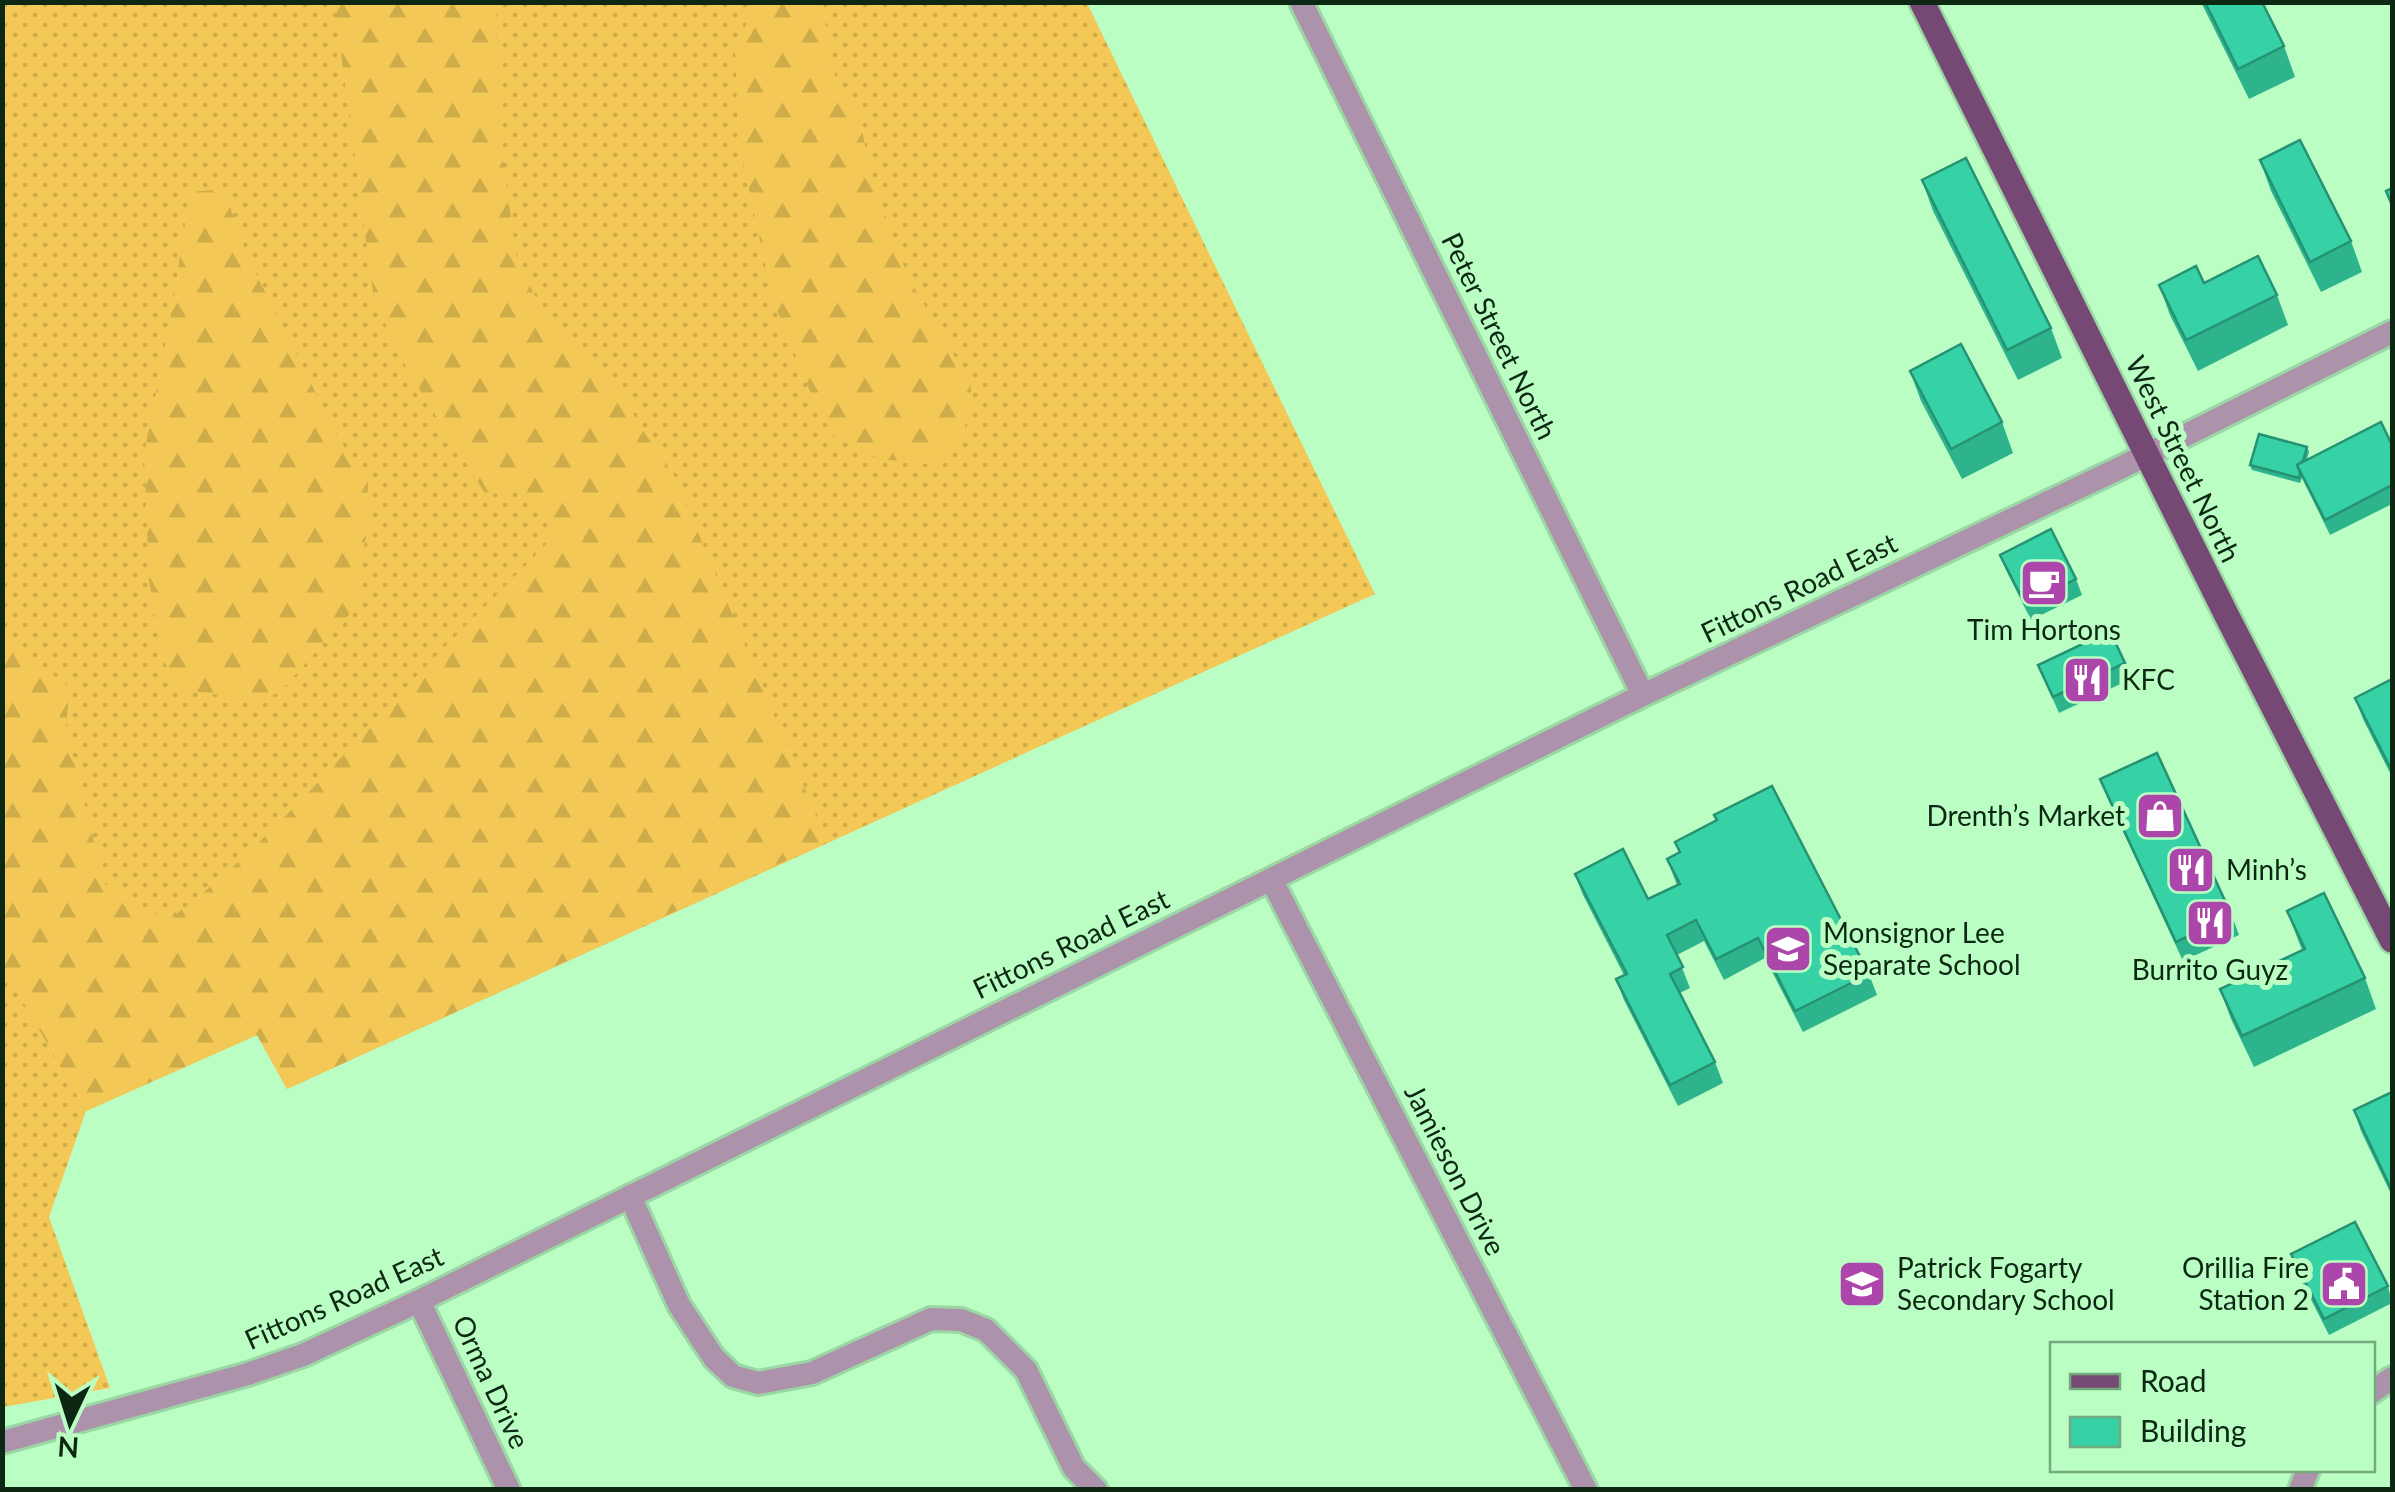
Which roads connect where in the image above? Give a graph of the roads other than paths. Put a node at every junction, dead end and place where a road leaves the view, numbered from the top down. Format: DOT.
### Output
graph roads {
  1 [pos="1302,2"];
  2 [pos="1922,2"];
  3 [pos="2392,332"];
  4 [pos="2148,453"];
  5 [pos="1644,695"];
  6 [pos="1271,878"];
  7 [pos="2392,940"];
  8 [pos="630,1196"];
  9 [pos="419,1301"];
  10 [pos="2,1442"];
  11 [pos="1071,1479"];
  12 [pos="509,1490"];
  13 [pos="1096,1490"];
  14 [pos="1586,1490"];
  1 -- 5 [label="street, Peter Street North"];
  2 -- 4 [label="main road, West Street North"];
  3 -- 4 [label="street, Fittons Road East"];
  4 -- 5 [label="street, Fittons Road East"];
  4 -- 7 [label="main road, West Street North"];
  5 -- 6 [label="street, Fittons Road East"];
  6 -- 8 [label="street, Fittons Road East"];
  6 -- 14 [label="street, Jamieson Drive"];
  8 -- 9 [label="street, Fittons Road East"];
  8 -- 11 [label="street"];
  9 -- 10 [label="street, Fittons Road East"];
  9 -- 12 [label="street, Orma Drive"];
  11 -- 13 [label="street"];
}
